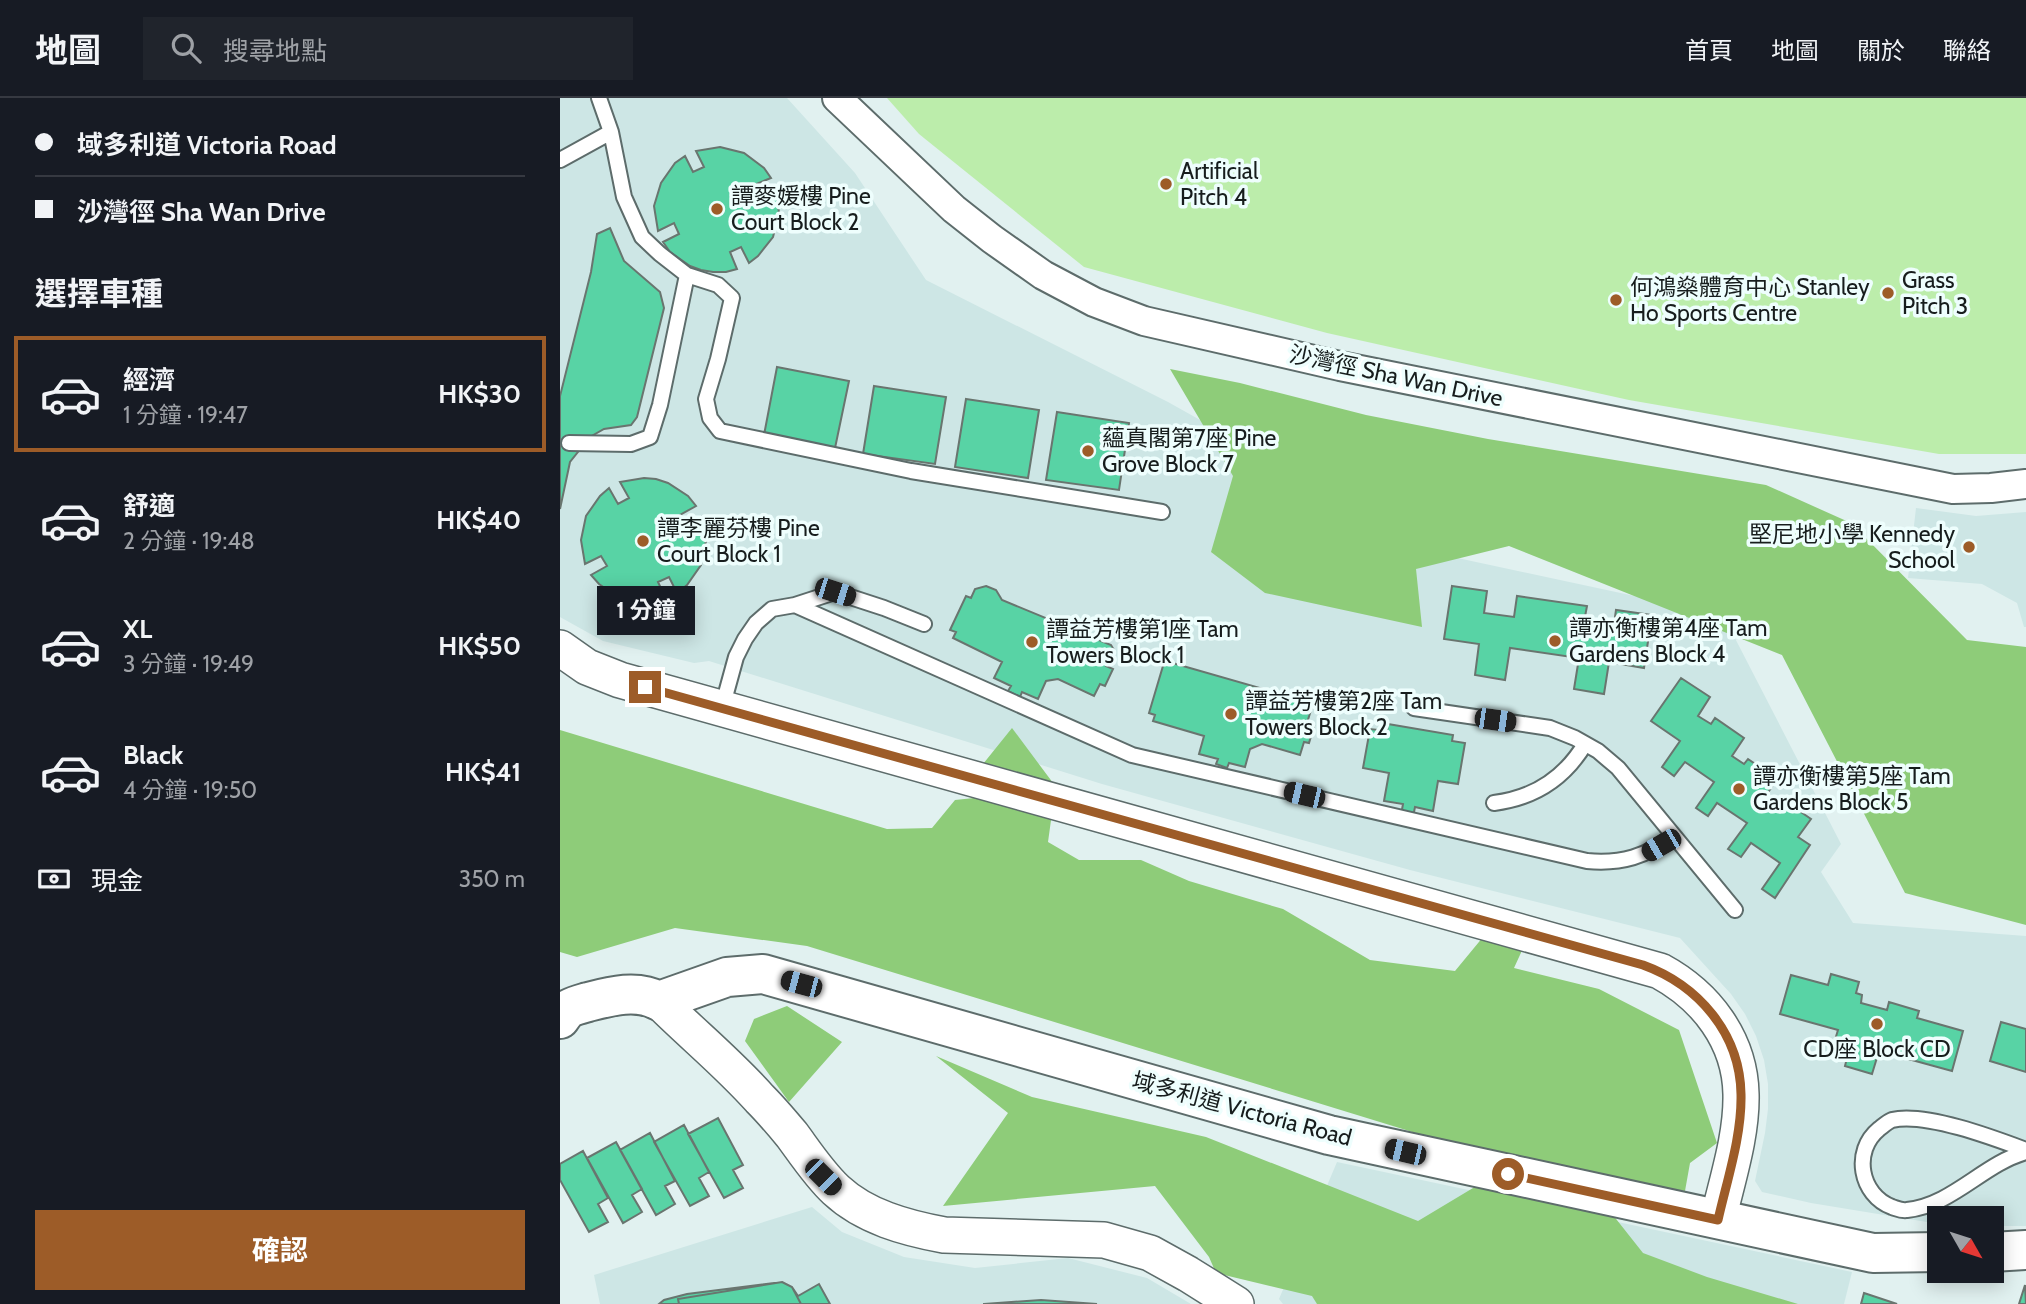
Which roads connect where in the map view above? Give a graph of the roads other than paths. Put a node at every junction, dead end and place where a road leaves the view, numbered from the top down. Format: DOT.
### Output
graph roads {
  1 [pos="599,98"];
  2 [pos="836,98"];
  3 [pos="611,132"];
  4 [pos="560,160"];
  5 [pos="687,275"];
  6 [pos="569,443"];
  7 [pos="2026,484"];
  8 [pos="1162,512"];
  9 [pos="794,605"];
  10 [pos="924,624"];
  11 [pos="560,648"];
  12 [pos="722,708"];
  13 [pos="1414,708"];
  14 [pos="1586,744"];
  15 [pos="1494,803"];
  16 [pos="1673,835"];
  17 [pos="1735,910"];
  18 [pos="659,1002"];
  19 [pos="562,1011"];
  20 [pos="2026,1151"];
  21 [pos="1718,1220"];
  22 [pos="2026,1250"];
  23 [pos="2004,1251"];
  24 [pos="1927,1252"];
  25 [pos="1236,1304"];
  1 -- 3 [label="lane"];
  2 -- 7 [label="street, 沙灣徑 Sha Wan Drive"];
  3 -- 4 [label="lane"];
  3 -- 5 [label="lane"];
  5 -- 6 [label="lane"];
  5 -- 8 [label="lane"];
  9 -- 10 [label="lane"];
  9 -- 12 [label="lane"];
  9 -- 16 [label="lane"];
  11 -- 12 [label="street"];
  12 -- 21 [label="street"];
  13 -- 14 [label="lane"];
  14 -- 15 [label="lane"];
  14 -- 16 [label="lane"];
  16 -- 17 [label="lane"];
  18 -- 19 [label="main road"];
  18 -- 21 [label="main road, 域多利道 Victoria Road"];
  18 -- 25 [label="street"];
  20 -- 20 [label="lane"];
  21 -- 24 [label="main road, 域多利道 Victoria Road"];
  22 -- 23 [label="main road"];
}
